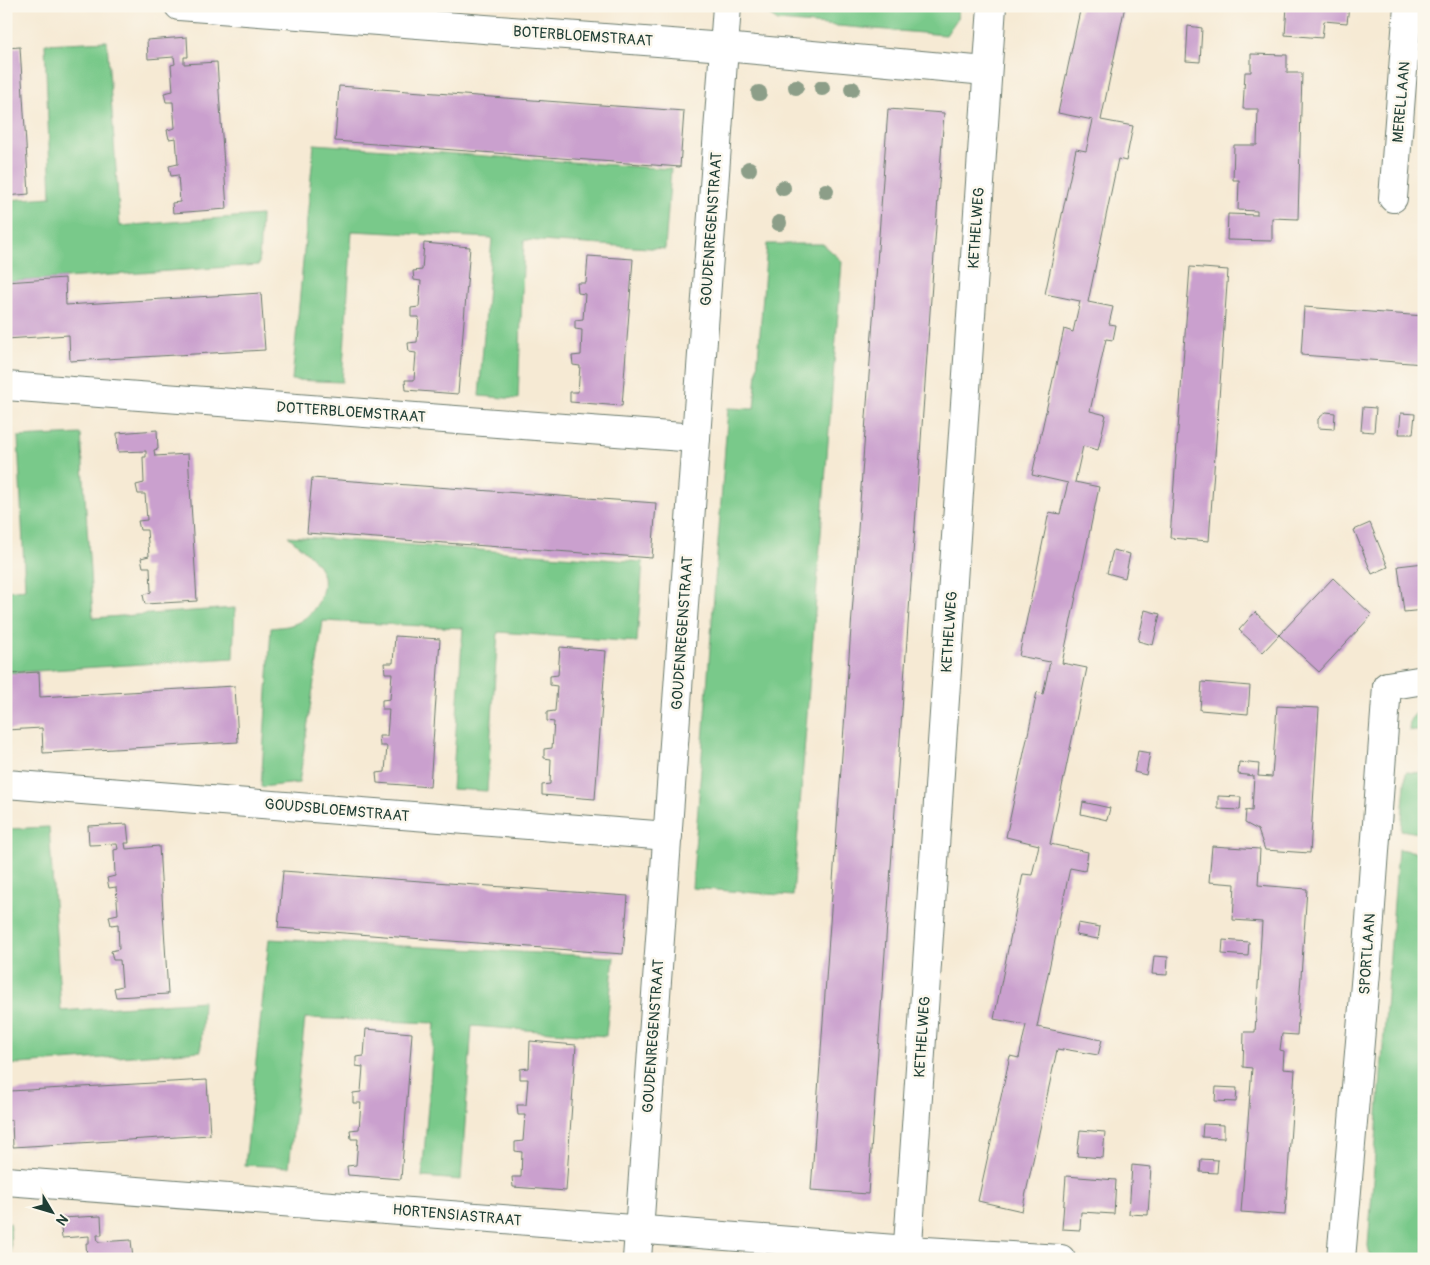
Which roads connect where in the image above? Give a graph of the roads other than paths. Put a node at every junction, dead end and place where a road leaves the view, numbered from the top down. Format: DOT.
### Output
graph roads {
  1 [pos="179,6"];
  2 [pos="727,6"];
  3 [pos="992,6"];
  4 [pos="1408,6"];
  5 [pos="724,47"];
  6 [pos="986,70"];
  7 [pos="1393,198"];
  8 [pos="6,386"];
  9 [pos="696,438"];
  10 [pos="1424,680"];
  11 [pos="6,784"];
  12 [pos="668,836"];
  13 [pos="6,1181"];
  14 [pos="640,1229"];
  15 [pos="908,1254"];
  16 [pos="637,1259"];
  17 [pos="1061,1259"];
  18 [pos="1341,1259"];
  1 -- 5 [label="street, BOTERBLOEMSTRAAT"];
  2 -- 5 [label="street, GOUDENREGENSTRAAT"];
  3 -- 6 [label="street, KETHELWEG"];
  4 -- 7 [label="street, MERELLAAN"];
  5 -- 6 [label="street, BOTERBLOEMSTRAAT"];
  5 -- 9 [label="street, GOUDENREGENSTRAAT"];
  6 -- 15 [label="street, KETHELWEG"];
  8 -- 9 [label="street, DOTTERBLOEMSTRAAT"];
  9 -- 12 [label="street, GOUDENREGENSTRAAT"];
  10 -- 18 [label="street, SPORTLAAN"];
  11 -- 12 [label="street, GOUDSBLOEMSTRAAT"];
  12 -- 14 [label="street, GOUDENREGENSTRAAT"];
  13 -- 14 [label="street, HORTENSIASTRAAT"];
  14 -- 15 [label="street, HORTENSIASTRAAT"];
  14 -- 16 [label="street, GOUDENREGENSTRAAT"];
  15 -- 17 [label="street, HORTENSIASTRAAT"];
}
